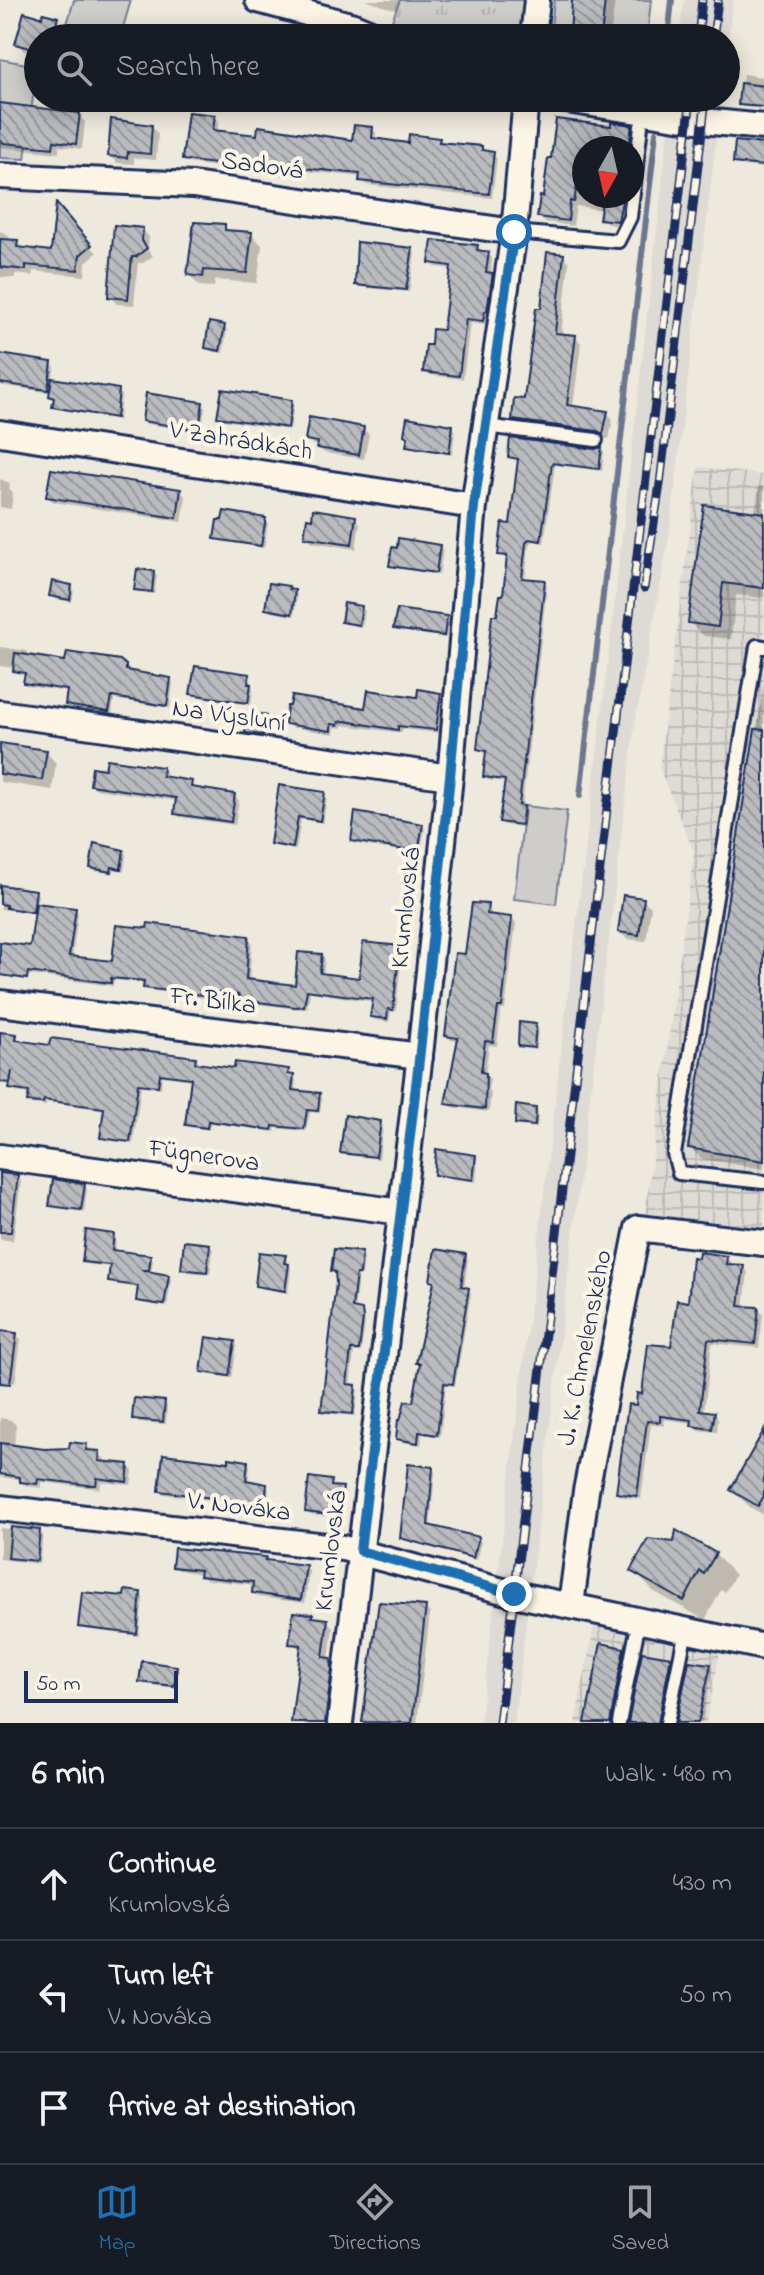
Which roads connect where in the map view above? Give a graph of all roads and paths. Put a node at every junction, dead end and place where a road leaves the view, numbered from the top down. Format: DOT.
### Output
graph roads {
  1 [pos="258,0"];
  2 [pos="537,0"];
  3 [pos="347,24"];
  4 [pos="534,24"];
  5 [pos="525,112"];
  6 [pos="644,112"];
  7 [pos="641,126"];
  8 [pos="764,127"];
  9 [pos="0,176"];
  10 [pos="514,232"];
  11 [pos="485,426"];
  12 [pos="0,433"];
  13 [pos="596,440"];
  14 [pos="474,506"];
  15 [pos="764,647"];
  16 [pos="0,713"];
  17 [pos="450,777"];
  18 [pos="0,1003"];
  19 [pos="420,1056"];
  20 [pos="0,1157"];
  21 [pos="764,1182"];
  22 [pos="401,1212"];
  23 [pos="764,1243"];
  24 [pos="0,1508"];
  25 [pos="360,1551"];
  26 [pos="561,1604"];
  27 [pos="639,1620"];
  28 [pos="686,1630"];
  29 [pos="764,1647"];
  30 [pos="340,1723"];
  31 [pos="619,1723"];
  32 [pos="667,1723"];
  1 -- 3 [label="street"];
  2 -- 4 [label="street"];
  5 -- 10 [label="street, Krumlovská"];
  6 -- 8 [label="street"];
  7 -- 10 [label="lane"];
  9 -- 10 [label="street, Sadová"];
  10 -- 11 [label="street, Krumlovská"];
  11 -- 13 [label="lane"];
  11 -- 14 [label="street, Krumlovská"];
  12 -- 14 [label="street, V Zahrádkách"];
  14 -- 17 [label="street, Krumlovská"];
  15 -- 21 [label="lane"];
  16 -- 17 [label="street, Na Výsluní"];
  17 -- 19 [label="street, Krumlovská"];
  18 -- 19 [label="street, Fr. Bílka"];
  19 -- 22 [label="street, Krumlovská"];
  20 -- 22 [label="street, Fügnerova"];
  22 -- 25 [label="street, Krumlovská"];
  23 -- 26 [label="street, J. K. Chmelenského"];
  24 -- 25 [label="street, V. Nováka"];
  25 -- 26 [label="street, V. Nováka"];
  25 -- 30 [label="street, Krumlovská"];
  26 -- 27 [label="street, V. Nováka"];
  27 -- 28 [label="street, V. Nováka"];
  27 -- 31 [label="lane"];
  28 -- 29 [label="street, V. Nováka"];
  28 -- 32 [label="lane"];
}
